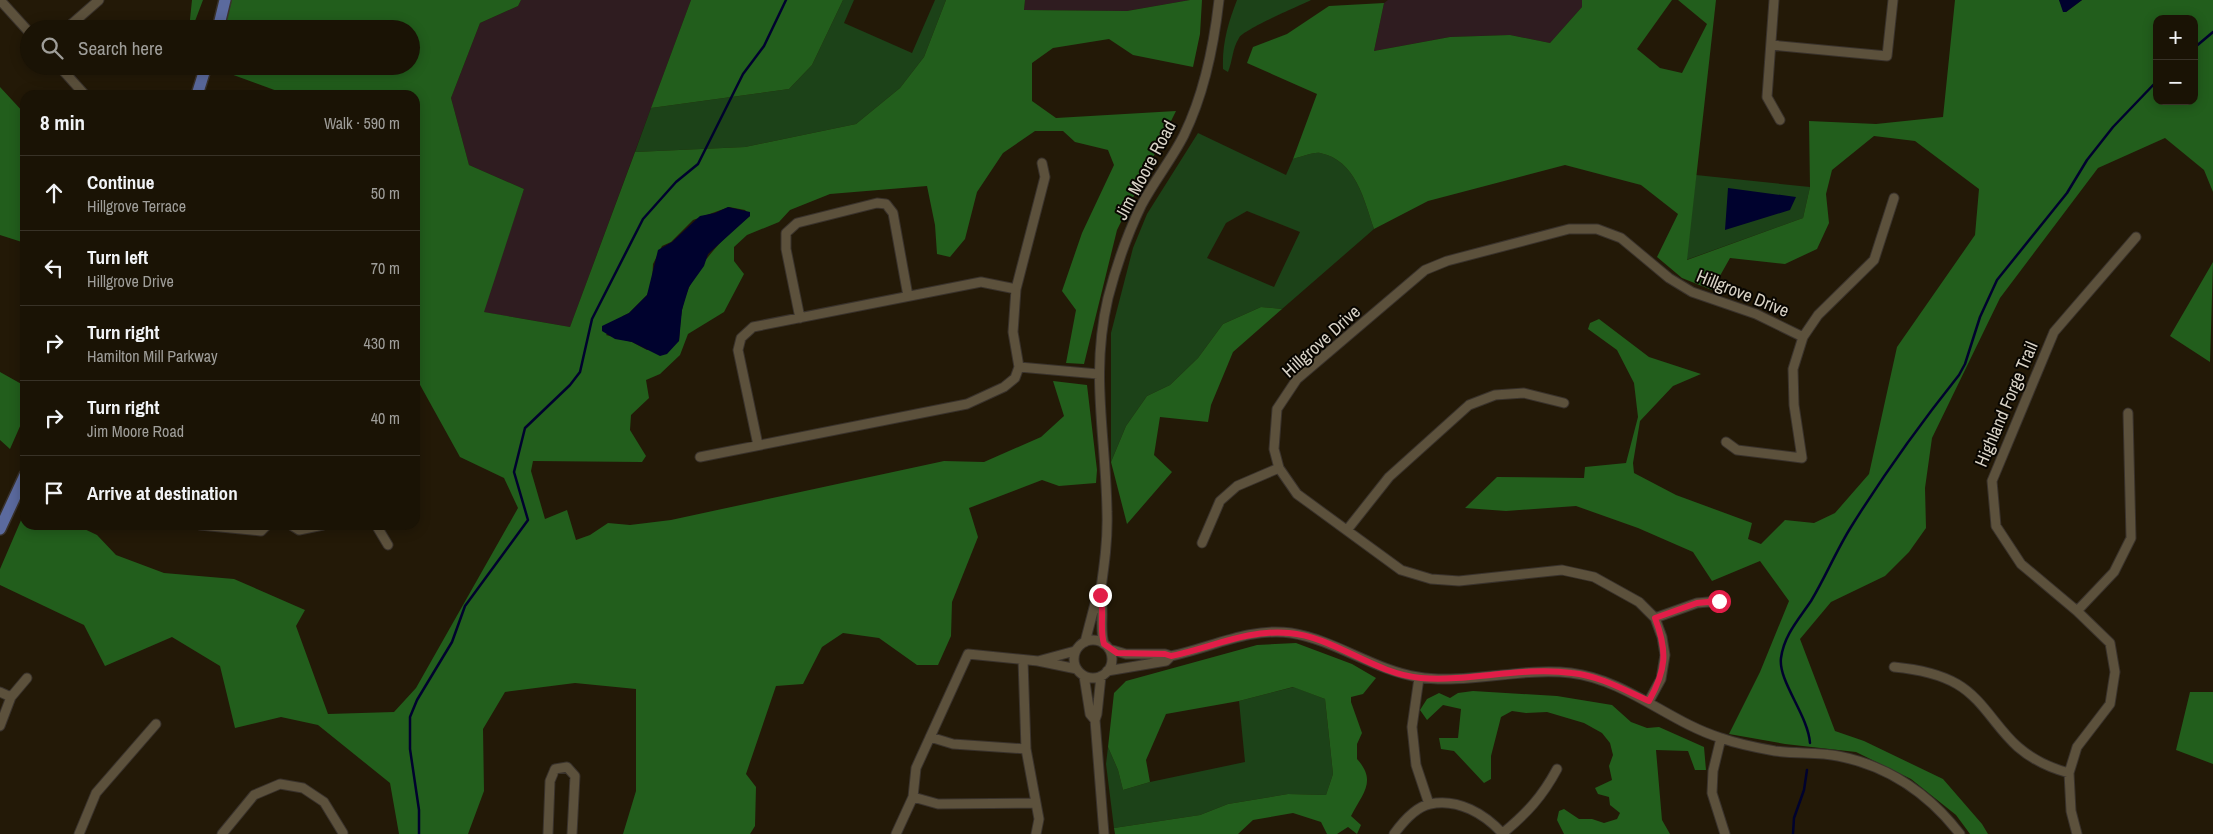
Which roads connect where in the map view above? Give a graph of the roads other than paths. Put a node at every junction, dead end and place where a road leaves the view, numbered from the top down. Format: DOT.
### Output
graph roads {
  1 [pos="0,0"];
  2 [pos="99,0"];
  3 [pos="225,0"];
  4 [pos="1219,0"];
  5 [pos="1774,0"];
  6 [pos="1893,0"];
  7 [pos="76,20"];
  8 [pos="220,20"];
  9 [pos="20,22"];
  10 [pos="1771,45"];
  11 [pos="68,75"];
  12 [pos="203,75"];
  13 [pos="81,90"];
  14 [pos="198,90"];
  15 [pos="1780,120"];
  16 [pos="1042,163"];
  17 [pos="1894,198"];
  18 [pos="2136,237"];
  19 [pos="1016,289"];
  20 [pos="908,296"];
  21 [pos="800,318"];
  22 [pos="1803,336"];
  23 [pos="1019,367"];
  24 [pos="1098,374"];
  25 [pos="1564,403"];
  26 [pos="2128,413"];
  27 [pos="1726,442"];
  28 [pos="758,445"];
  29 [pos="700,458"];
  30 [pos="1279,468"];
  31 [pos="20,484"];
  32 [pos="4,511"];
  33 [pos="0,529"];
  34 [pos="379,530"];
  35 [pos="1347,530"];
  36 [pos="1202,543"];
  37 [pos="388,545"];
  38 [pos="1100,595"];
  39 [pos="1719,601"];
  40 [pos="2078,611"];
  41 [pos="1655,618"];
  42 [pos="1084,642"];
  43 [pos="1106,647"];
  44 [pos="1076,651"];
  45 [pos="1171,656"];
  46 [pos="1023,660"];
  47 [pos="1038,661"];
  48 [pos="1894,666"];
  49 [pos="1076,670"];
  50 [pos="1104,674"];
  51 [pos="1084,676"];
  52 [pos="27,678"];
  53 [pos="1419,678"];
  54 [pos="0,692"];
  55 [pos="11,698"];
  56 [pos="1649,701"];
  57 [pos="1094,720"];
  58 [pos="156,724"];
  59 [pos="0,726"];
  60 [pos="930,737"];
  61 [pos="1721,738"];
  62 [pos="1026,749"];
  63 [pos="1557,769"];
  64 [pos="2069,774"];
  65 [pos="913,797"];
  66 [pos="1036,803"];
  67 [pos="1429,804"];
  68 [pos="343,833"];
  69 [pos="79,834"];
  70 [pos="222,834"];
  71 [pos="548,834"];
  72 [pos="572,834"];
  73 [pos="896,834"];
  74 [pos="1036,834"];
  75 [pos="1104,834"];
  76 [pos="1394,834"];
  77 [pos="1503,834"];
  78 [pos="1725,834"];
  79 [pos="1960,834"];
  80 [pos="2077,834"];
  1 -- 9 [label="street"];
  2 -- 7 [label="street"];
  3 -- 8 [label="main road"];
  4 -- 24 [label="street, Jim Moore Road"];
  5 -- 10 [label="street"];
  6 -- 10 [label="street"];
  10 -- 15 [label="street"];
  11 -- 13 [label="street"];
  12 -- 14 [label="main road"];
  16 -- 19 [label="street"];
  17 -- 22 [label="street"];
  18 -- 40 [label="street, Highland Forge Trail"];
  19 -- 20 [label="street"];
  19 -- 23 [label="street"];
  20 -- 21 [label="street"];
  20 -- 21 [label="street"];
  21 -- 28 [label="street"];
  22 -- 27 [label="street"];
  22 -- 30 [label="street, Hillgrove Drive"];
  23 -- 24 [label="street"];
  23 -- 28 [label="street"];
  24 -- 38 [label="street, Jim Moore Road"];
  25 -- 35 [label="street"];
  26 -- 40 [label="street"];
  28 -- 29 [label="street"];
  30 -- 35 [label="street, Hillgrove Drive"];
  30 -- 36 [label="street"];
  31 -- 32 [label="main road"];
  32 -- 33 [label="main road"];
  34 -- 37 [label="street"];
  35 -- 41 [label="street, Hillgrove Drive"];
  38 -- 42 [label="street, Jim Moore Road"];
  38 -- 43 [label="street, Jim Moore Road"];
  39 -- 41 [label="street"];
  40 -- 64 [label="street, Highland Forge Trail"];
  41 -- 56 [label="street, Hillgrove Drive"];
  42 -- 43 [label="street"];
  42 -- 44 [label="street"];
  43 -- 45 [label="street"];
  43 -- 50 [label="street"];
  44 -- 47 [label="street"];
  44 -- 49 [label="street"];
  45 -- 50 [label="street"];
  45 -- 53 [label="street"];
  46 -- 47 [label="street"];
  46 -- 60 [label="street"];
  46 -- 62 [label="street"];
  47 -- 49 [label="street"];
  48 -- 64 [label="street"];
  49 -- 51 [label="street"];
  50 -- 51 [label="street"];
  50 -- 57 [label="street"];
  51 -- 57 [label="street"];
  52 -- 55 [label="street"];
  53 -- 56 [label="street"];
  53 -- 67 [label="street"];
  54 -- 55 [label="street"];
  55 -- 59 [label="street"];
  56 -- 61 [label="street"];
  57 -- 75 [label="street"];
  58 -- 69 [label="street"];
  60 -- 62 [label="street"];
  60 -- 65 [label="street"];
  61 -- 78 [label="street"];
  61 -- 79 [label="street"];
  62 -- 66 [label="street"];
  63 -- 77 [label="street"];
  64 -- 80 [label="street, Highland Forge Trail"];
  65 -- 66 [label="street"];
  65 -- 73 [label="street"];
  66 -- 74 [label="street"];
  67 -- 76 [label="street"];
  67 -- 77 [label="street"];
  68 -- 70 [label="street"];
  71 -- 72 [label="street"];
}
